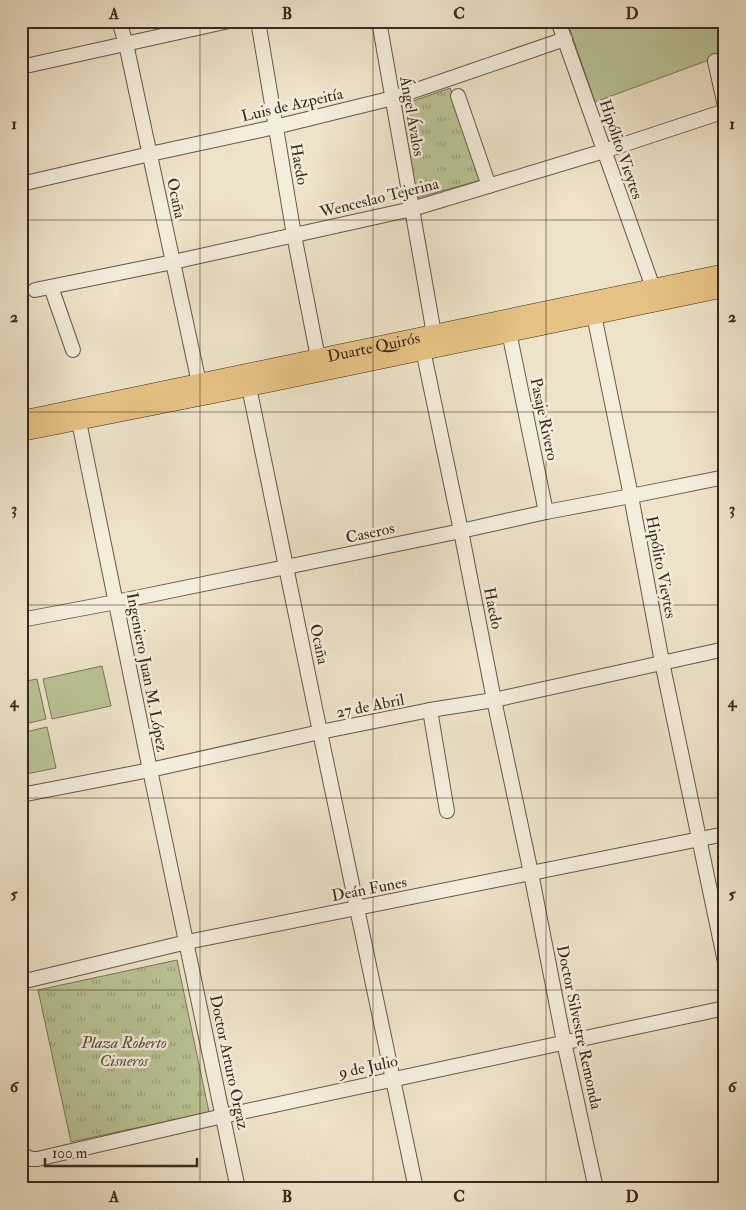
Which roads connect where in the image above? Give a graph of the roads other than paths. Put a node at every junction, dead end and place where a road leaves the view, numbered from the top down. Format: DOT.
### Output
graph roads {
  1 [pos="119,21"];
  2 [pos="229,21"];
  3 [pos="258,21"];
  4 [pos="379,21"];
  5 [pos="558,21"];
  6 [pos="565,39"];
  7 [pos="126,44"];
  8 [pos="715,61"];
  9 [pos="21,67"];
  10 [pos="458,96"];
  11 [pos="393,98"];
  12 [pos="725,106"];
  13 [pos="725,111"];
  14 [pos="276,127"];
  15 [pos="604,150"];
  16 [pos="150,154"];
  17 [pos="21,184"];
  18 [pos="489,186"];
  19 [pos="412,209"];
  20 [pos="294,235"];
  21 [pos="173,262"];
  22 [pos="725,273"];
  23 [pos="51,287"];
  24 [pos="725,288"];
  25 [pos="35,290"];
  26 [pos="656,295"];
  27 [pos="591,308"];
  28 [pos="509,332"];
  29 [pos="434,334"];
  30 [pos="73,350"];
  31 [pos="423,350"];
  32 [pos="319,365"];
  33 [pos="199,383"];
  34 [pos="249,387"];
  35 [pos="78,415"];
  36 [pos="21,420"];
  37 [pos="21,432"];
  38 [pos="725,477"];
  39 [pos="631,496"];
  40 [pos="546,512"];
  41 [pos="461,531"];
  42 [pos="286,567"];
  43 [pos="116,602"];
  44 [pos="21,620"];
  45 [pos="725,649"];
  46 [pos="662,662"];
  47 [pos="494,700"];
  48 [pos="430,710"];
  49 [pos="320,732"];
  50 [pos="150,770"];
  51 [pos="21,795"];
  52 [pos="447,811"];
  53 [pos="725,834"];
  54 [pos="698,839"];
  55 [pos="531,873"];
  56 [pos="358,908"];
  57 [pos="187,942"];
  58 [pos="725,962"];
  59 [pos="22,977"];
  60 [pos="725,1008"];
  61 [pos="564,1042"];
  62 [pos="392,1079"];
  63 [pos="223,1116"];
  64 [pos="21,1154"];
  65 [pos="238,1189"];
  66 [pos="416,1189"];
  67 [pos="596,1189"];
  1 -- 7 [label="street, Ocaña"];
  2 -- 7 [label="street"];
  3 -- 14 [label="street, Haedo"];
  4 -- 11 [label="street, Ángel Ávalos"];
  5 -- 6 [label="street, Hipólito Vieytes"];
  6 -- 11 [label="street, Luis de Azpeitía"];
  6 -- 15 [label="street, Hipólito Vieytes"];
  7 -- 9 [label="street"];
  7 -- 16 [label="street, Ocaña"];
  8 -- 12 [label="street"];
  10 -- 18 [label="street"];
  11 -- 14 [label="street, Luis de Azpeitía"];
  11 -- 19 [label="street, Ángel Ávalos"];
  13 -- 15 [label="street, Wenceslao Tejerina"];
  14 -- 16 [label="street, Luis de Azpeitía"];
  14 -- 20 [label="street, Haedo"];
  15 -- 18 [label="street, Wenceslao Tejerina"];
  15 -- 26 [label="street, Hipólito Vieytes"];
  16 -- 17 [label="street, Luis de Azpeitía"];
  16 -- 21 [label="street, Ocaña"];
  18 -- 19 [label="street, Wenceslao Tejerina"];
  19 -- 20 [label="street, Wenceslao Tejerina"];
  19 -- 29 [label="street, Ángel Ávalos"];
  20 -- 21 [label="street, Wenceslao Tejerina"];
  20 -- 32 [label="street, Haedo"];
  21 -- 23 [label="street, Wenceslao Tejerina"];
  21 -- 33 [label="street, Ocaña"];
  22 -- 26 [label="main road, Duarte Quirós"];
  23 -- 25 [label="street, Wenceslao Tejerina"];
  23 -- 30 [label="street"];
  24 -- 26 [label="main road, Duarte Quirós"];
  26 -- 27 [label="main road, Duarte Quirós"];
  27 -- 28 [label="main road, Duarte Quirós"];
  27 -- 29 [label="main road, Duarte Quirós"];
  27 -- 39 [label="street, Hipólito Vieytes"];
  28 -- 31 [label="main road, Duarte Quirós"];
  28 -- 40 [label="street, Pasaje Rivero"];
  29 -- 32 [label="main road, Duarte Quirós"];
  31 -- 32 [label="main road, Duarte Quirós"];
  31 -- 41 [label="street, Haedo"];
  32 -- 33 [label="main road, Duarte Quirós"];
  32 -- 34 [label="main road, Duarte Quirós"];
  33 -- 35 [label="main road, Duarte Quirós"];
  34 -- 35 [label="main road, Duarte Quirós"];
  34 -- 42 [label="street, Ocaña"];
  35 -- 36 [label="main road, Duarte Quirós"];
  35 -- 37 [label="main road, Duarte Quirós"];
  35 -- 43 [label="street, Ingeniero Juan M. López"];
  38 -- 39 [label="street, Caseros"];
  39 -- 40 [label="street, Caseros"];
  39 -- 46 [label="street, Hipólito Vieytes"];
  40 -- 41 [label="street, Caseros"];
  41 -- 42 [label="street, Caseros"];
  41 -- 47 [label="street, Haedo"];
  42 -- 43 [label="street, Caseros"];
  42 -- 49 [label="street, Ocaña"];
  43 -- 44 [label="street, Caseros"];
  43 -- 50 [label="street, Ingeniero Juan M. López"];
  45 -- 46 [label="street, 27 de Abril"];
  46 -- 47 [label="street, 27 de Abril"];
  46 -- 54 [label="street, Hipólito Vieytes"];
  47 -- 48 [label="street, 27 de Abril"];
  47 -- 55 [label="street, Haedo"];
  48 -- 49 [label="street, 27 de Abril"];
  48 -- 52 [label="street"];
  49 -- 50 [label="street, 27 de Abril"];
  49 -- 56 [label="street, Ocaña"];
  50 -- 51 [label="street, 27 de Abril"];
  50 -- 57 [label="street, Ingeniero Juan M. López"];
  53 -- 54 [label="street, Deán Funes"];
  54 -- 55 [label="street, Deán Funes"];
  54 -- 58 [label="street, Hipólito Vieytes"];
  55 -- 56 [label="street, Deán Funes"];
  55 -- 61 [label="street, Doctor Silvestre Remonda"];
  56 -- 57 [label="street, Deán Funes"];
  56 -- 62 [label="street, Ocaña"];
  57 -- 59 [label="street, Deán Funes"];
  57 -- 63 [label="street, Doctor Arturo Orgaz"];
  60 -- 61 [label="street, 9 de Julio"];
  61 -- 62 [label="street, 9 de Julio"];
  61 -- 67 [label="street, Doctor Silvestre Remonda"];
  62 -- 63 [label="street, 9 de Julio"];
  62 -- 66 [label="street, Ocaña"];
  63 -- 64 [label="street, 9 de Julio"];
  63 -- 65 [label="street, Doctor Arturo Orgaz"];
}
